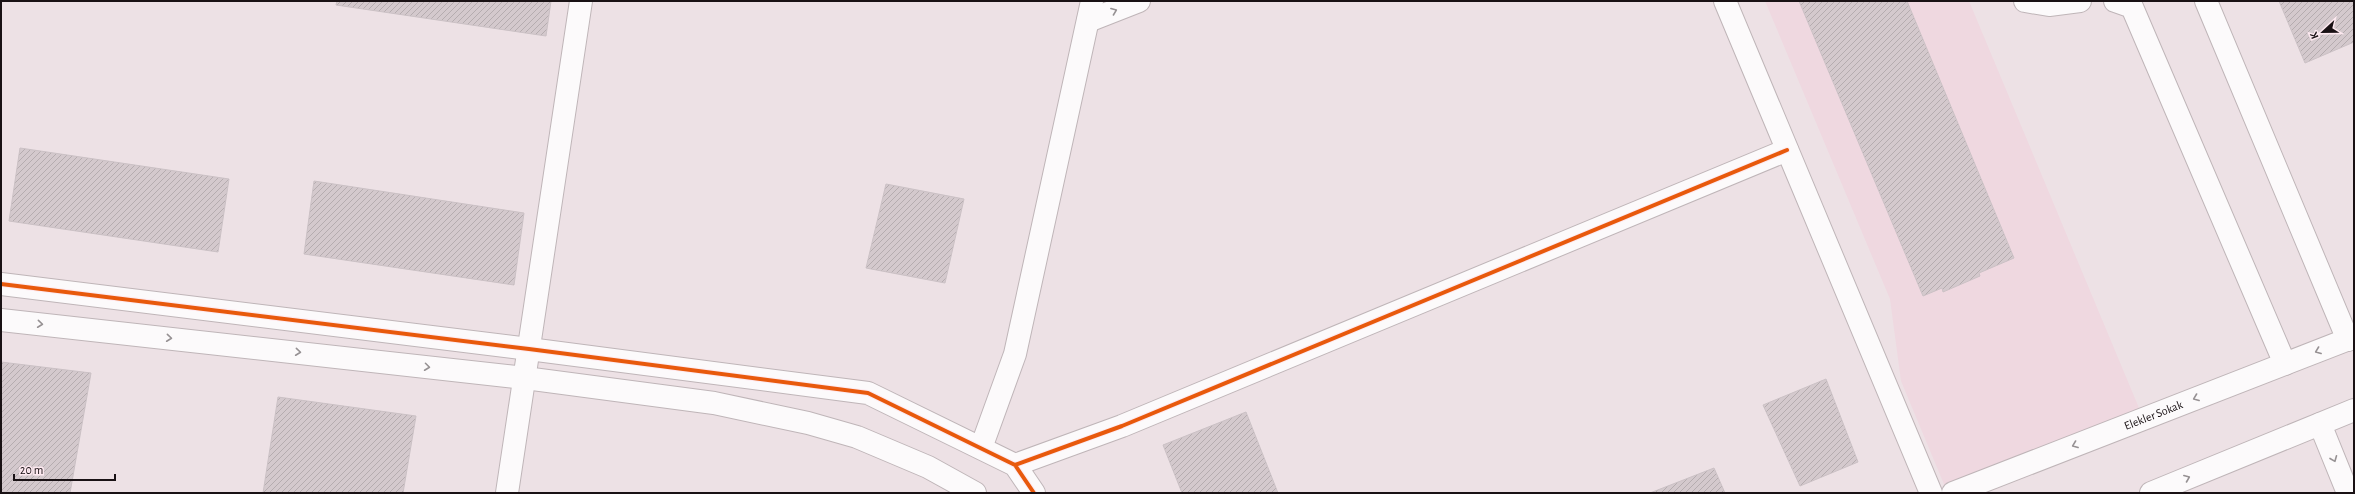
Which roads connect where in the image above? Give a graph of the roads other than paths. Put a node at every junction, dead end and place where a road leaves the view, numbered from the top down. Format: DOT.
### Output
graph roads {
  1 [pos="581,1"];
  2 [pos="1139,1"];
  3 [pos="1725,1"];
  4 [pos="2025,1"];
  5 [pos="2080,1"];
  6 [pos="2206,1"];
  7 [pos="2131,3"];
  8 [pos="1090,11"];
  9 [pos="1787,150"];
  10 [pos="1,284"];
  11 [pos="1,320"];
  12 [pos="2351,338"];
  13 [pos="530,349"];
  14 [pos="2285,364"];
  15 [pos="525,378"];
  16 [pos="2354,410"];
  17 [pos="2320,424"];
  18 [pos="981,448"];
  19 [pos="1015,465"];
  20 [pos="507,493"];
  21 [pos="974,493"];
  22 [pos="1034,493"];
  23 [pos="1931,493"];
  24 [pos="1953,493"];
  25 [pos="2151,493"];
  26 [pos="2348,493"];
  1 -- 13 [label="street"];
  8 -- 2 [label="street, one-way"];
  3 -- 9 [label="street"];
  4 -- 5 [label="street"];
  6 -- 12 [label="street"];
  7 -- 14 [label="street"];
  8 -- 18 [label="street"];
  9 -- 19 [label="street"];
  9 -- 23 [label="street"];
  10 -- 13 [label="street"];
  11 -- 15 [label="street, one-way"];
  12 -- 14 [label="street, Elekler Sokak, one-way"];
  13 -- 15 [label="street"];
  13 -- 18 [label="street"];
  14 -- 24 [label="street, Elekler Sokak, one-way"];
  15 -- 20 [label="street"];
  15 -- 21 [label="street"];
  16 -- 17 [label="street"];
  25 -- 17 [label="street, one-way"];
  17 -- 26 [label="street, one-way"];
  18 -- 19 [label="street"];
  19 -- 22 [label="street"];
}
